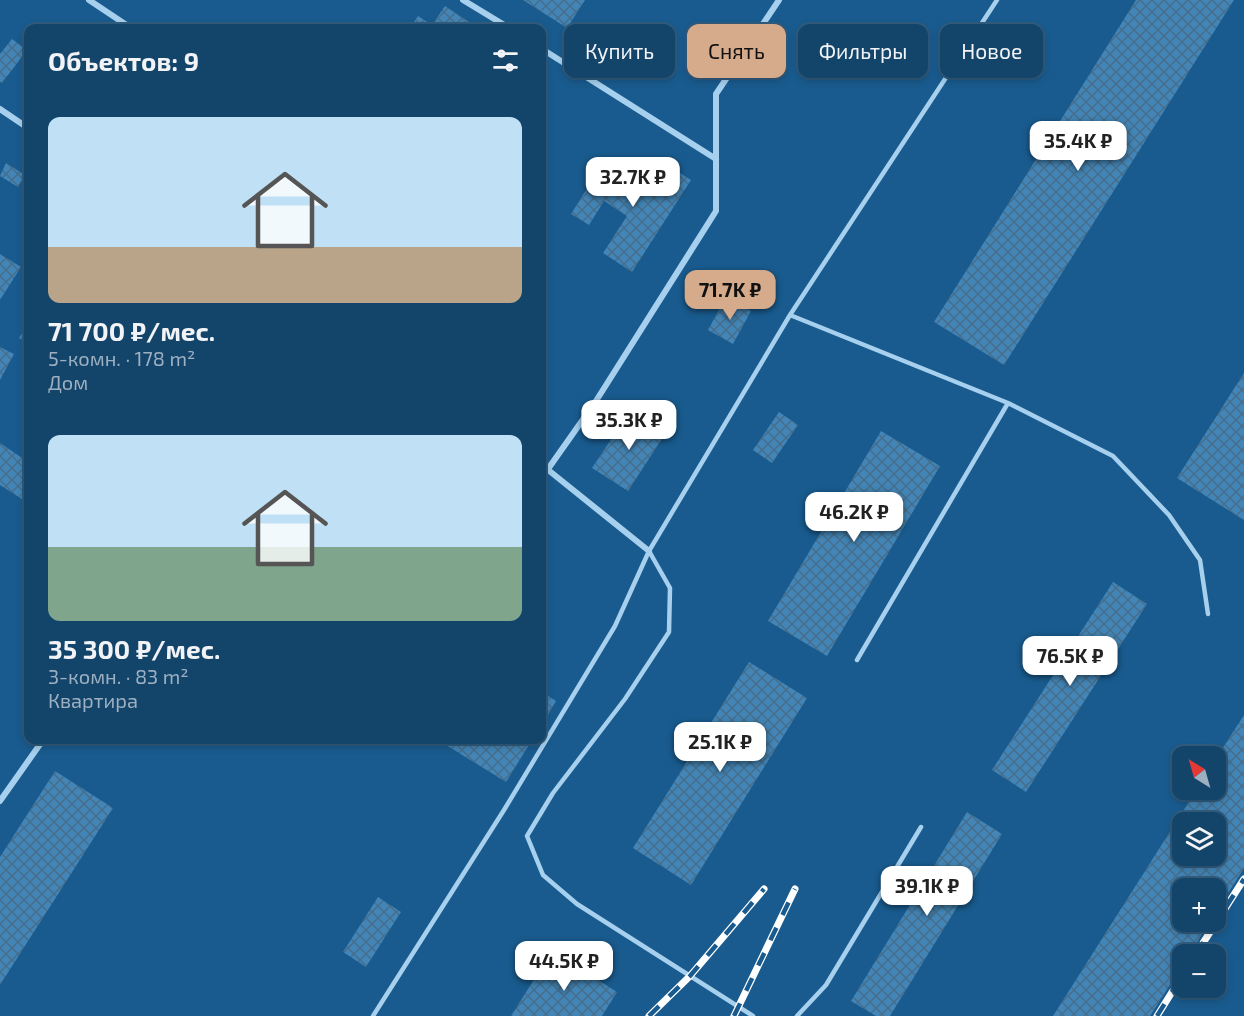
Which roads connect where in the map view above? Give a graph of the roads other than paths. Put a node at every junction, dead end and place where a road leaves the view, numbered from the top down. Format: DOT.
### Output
graph roads {
  1 [pos="89,0"];
  2 [pos="464,0"];
  3 [pos="779,0"];
  4 [pos="997,0"];
  5 [pos="125,24"];
  6 [pos="503,24"];
  7 [pos="546,52"];
  8 [pos="0,109"];
  9 [pos="24,125"];
  10 [pos="716,159"];
  11 [pos="790,315"];
  12 [pos="1008,403"];
  13 [pos="548,469"];
  14 [pos="649,551"];
  15 [pos="1208,614"];
  16 [pos="857,660"];
  17 [pos="546,740"];
  18 [pos="40,744"];
  19 [pos="544,744"];
  20 [pos="0,801"];
  21 [pos="921,827"];
  22 [pos="373,1016"];
  23 [pos="753,1016"];
  24 [pos="797,1016"];
  1 -- 5 [label="street"];
  2 -- 6 [label="street"];
  3 -- 10 [label="street"];
  4 -- 11 [label="lane"];
  7 -- 10 [label="street"];
  8 -- 9 [label="street"];
  10 -- 13 [label="street"];
  11 -- 12 [label="lane"];
  11 -- 14 [label="lane"];
  12 -- 15 [label="lane"];
  12 -- 16 [label="lane"];
  13 -- 14 [label="street"];
  14 -- 17 [label="lane"];
  14 -- 23 [label="lane"];
  18 -- 20 [label="street"];
  19 -- 22 [label="lane"];
  21 -- 24 [label="lane"];
}
